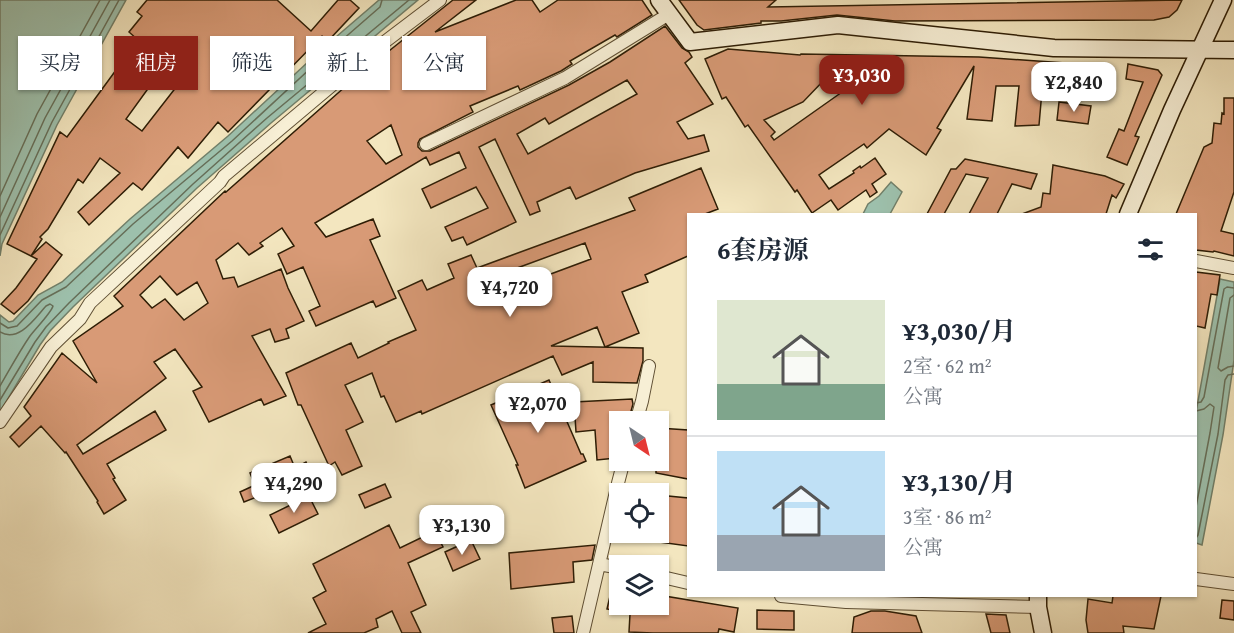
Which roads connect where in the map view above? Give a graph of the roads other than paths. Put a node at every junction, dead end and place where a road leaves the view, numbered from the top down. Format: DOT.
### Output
graph roads {
  1 [pos="440,0"];
  2 [pos="659,0"];
  3 [pos="1223,0"];
  4 [pos="669,14"];
  5 [pos="1200,49"];
  6 [pos="1234,50"];
  7 [pos="426,144"];
  8 [pos="1128,213"];
  9 [pos="1197,261"];
  10 [pos="1234,268"];
  11 [pos="649,366"];
  12 [pos="639,411"];
  13 [pos="0,422"];
  14 [pos="621,471"];
  15 [pos="599,564"];
  16 [pos="609,566"];
  17 [pos="669,579"];
  18 [pos="1197,579"];
  19 [pos="687,583"];
  20 [pos="1234,584"];
  21 [pos="792,597"];
  22 [pos="1038,601"];
  23 [pos="583,633"];
  24 [pos="1044,633"];
  1 -- 13 [label="street"];
  2 -- 4 [label="street"];
  3 -- 5 [label="street"];
  4 -- 5 [label="street"];
  4 -- 7 [label="street"];
  5 -- 6 [label="street"];
  5 -- 8 [label="street"];
  9 -- 10 [label="street"];
  11 -- 12 [label="street"];
  14 -- 15 [label="street"];
  15 -- 16 [label="street"];
  15 -- 23 [label="street"];
  17 -- 19 [label="street"];
  18 -- 20 [label="street"];
  21 -- 22 [label="street"];
  22 -- 24 [label="street"];
}
